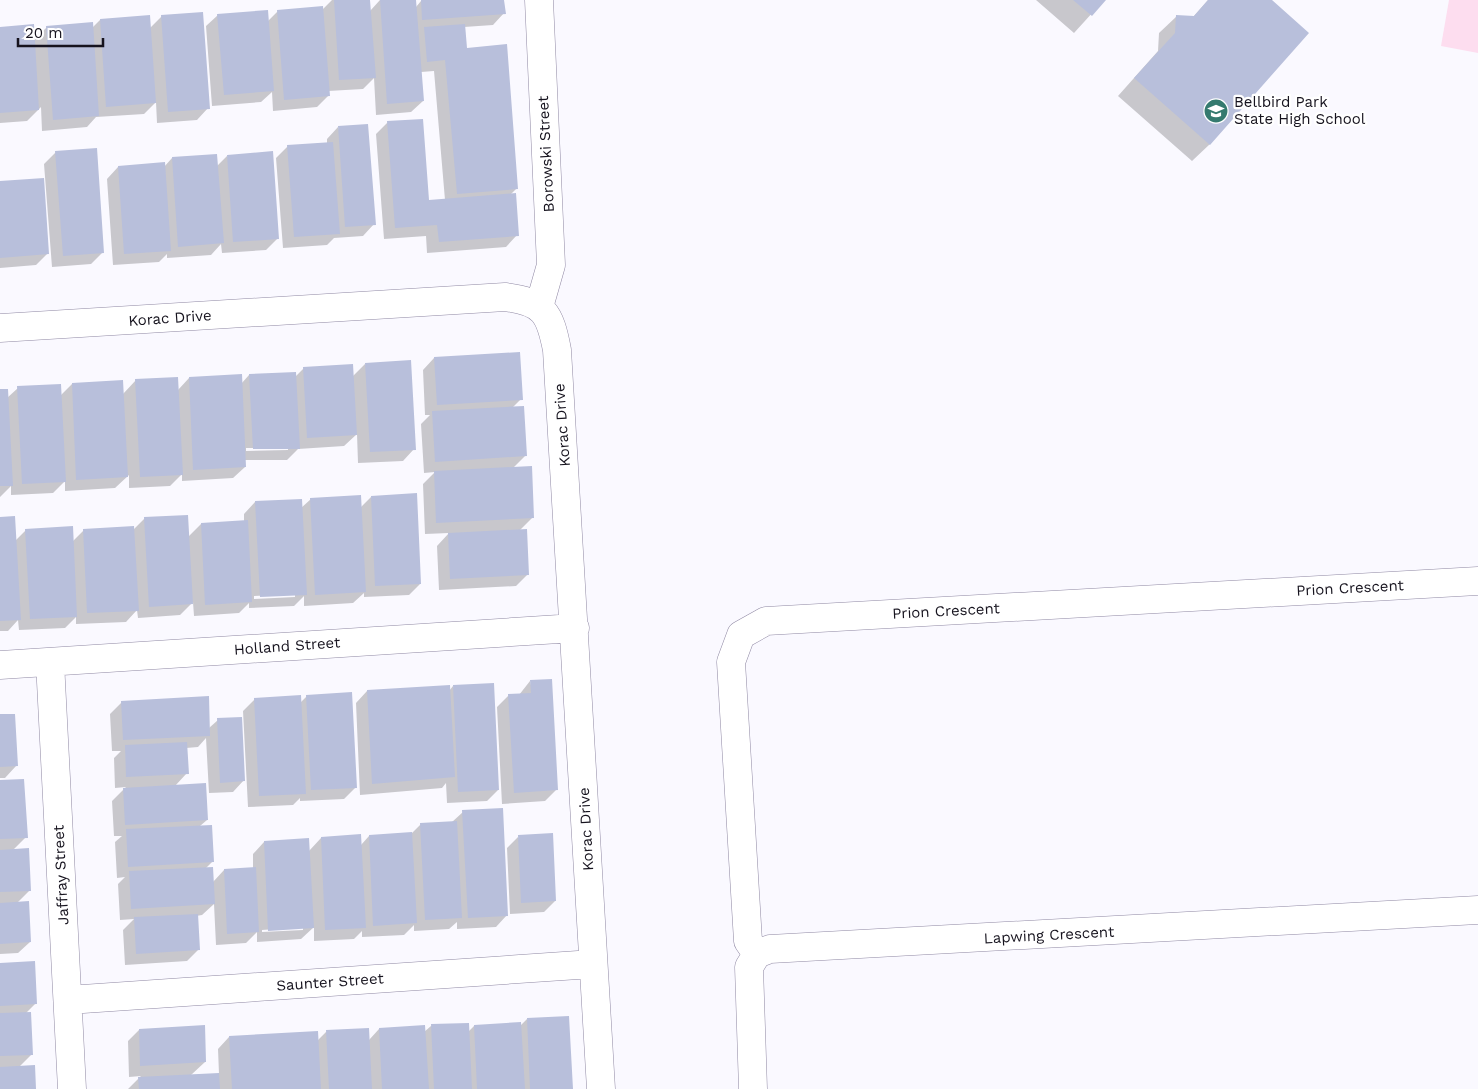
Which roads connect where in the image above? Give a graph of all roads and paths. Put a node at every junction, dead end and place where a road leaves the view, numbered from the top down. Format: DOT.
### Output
graph roads {
  1 [pos="539,0"];
  2 [pos="539,307"];
  3 [pos="0,328"];
  4 [pos="1478,581"];
  5 [pos="575,628"];
  6 [pos="50,662"];
  7 [pos="0,665"];
  8 [pos="1478,910"];
  9 [pos="757,954"];
  10 [pos="593,964"];
  11 [pos="68,1000"];
  12 [pos="72,1089"];
  13 [pos="601,1089"];
  14 [pos="753,1089"];
  1 -- 2 [label="street, Borowski Street"];
  2 -- 3 [label="street, Korac Drive"];
  2 -- 5 [label="street, Korac Drive"];
  4 -- 9 [label="street, Prion Crescent"];
  5 -- 6 [label="street, Holland Street"];
  5 -- 10 [label="street, Korac Drive"];
  6 -- 7 [label="street, Holland Street"];
  6 -- 11 [label="street, Jaffray Street"];
  8 -- 9 [label="street, Lapwing Crescent"];
  9 -- 14 [label="street"];
  10 -- 11 [label="street, Saunter Street"];
  10 -- 13 [label="street, Korac Drive"];
  11 -- 12 [label="street, Jaffray Street"];
}
